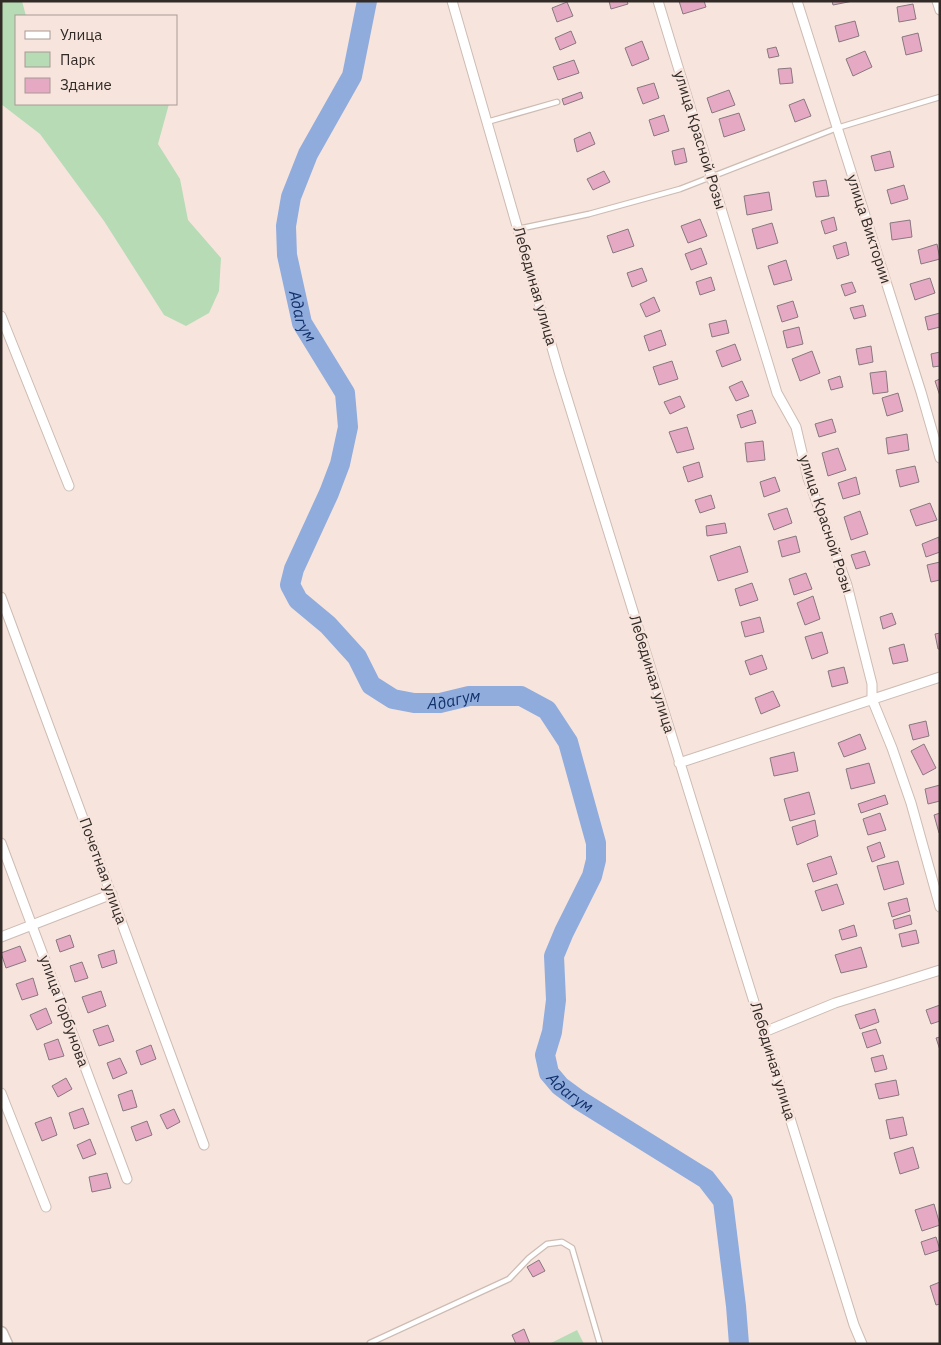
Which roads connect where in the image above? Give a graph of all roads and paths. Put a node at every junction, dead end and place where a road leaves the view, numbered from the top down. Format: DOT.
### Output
graph roads {
  1 [pos="452,1"];
  2 [pos="658,1"];
  3 [pos="797,1"];
  4 [pos="937,1"];
  5 [pos="940,10"];
  6 [pos="940,97"];
  7 [pos="557,102"];
  8 [pos="486,123"];
  9 [pos="837,128"];
  10 [pos="712,178"];
  11 [pos="518,229"];
  12 [pos="1,316"];
  13 [pos="940,458"];
  14 [pos="69,486"];
  15 [pos="1,597"];
  16 [pos="940,677"];
  17 [pos="872,699"];
  18 [pos="679,763"];
  19 [pos="1,843"];
  20 [pos="112,894"];
  21 [pos="940,907"];
  22 [pos="32,925"];
  23 [pos="1,936"];
  24 [pos="940,970"];
  25 [pos="764,1032"];
  26 [pos="1,1094"];
  27 [pos="204,1145"];
  28 [pos="127,1179"];
  29 [pos="46,1207"];
  30 [pos="1,1332"];
  31 [pos="6,1344"];
  32 [pos="371,1344"];
  33 [pos="600,1344"];
  34 [pos="862,1344"];
  1 -- 8 [label="street, Лебединая улица"];
  2 -- 10 [label="street, улица Красной Розы"];
  3 -- 9 [label="street, улица Виктории"];
  4 -- 5 [label="street"];
  6 -- 9 [label="lane"];
  7 -- 8 [label="lane"];
  8 -- 11 [label="street, Лебединая улица"];
  9 -- 10 [label="lane"];
  9 -- 13 [label="street, улица Виктории"];
  10 -- 11 [label="lane"];
  10 -- 17 [label="street, улица Красной Розы"];
  11 -- 18 [label="street, Лебединая улица"];
  12 -- 14 [label="street"];
  15 -- 20 [label="street, Почетная улица"];
  16 -- 17 [label="street"];
  17 -- 18 [label="street"];
  17 -- 21 [label="street, улица Красной Розы"];
  18 -- 25 [label="street, Лебединая улица"];
  19 -- 22 [label="street, улица Горбунова"];
  20 -- 22 [label="street"];
  20 -- 27 [label="street, Почетная улица"];
  22 -- 23 [label="street"];
  22 -- 28 [label="street, улица Горбунова"];
  24 -- 25 [label="street"];
  25 -- 34 [label="street, Лебединая улица"];
  26 -- 29 [label="street"];
  30 -- 31 [label="main road"];
  32 -- 33 [label="lane"];
}
